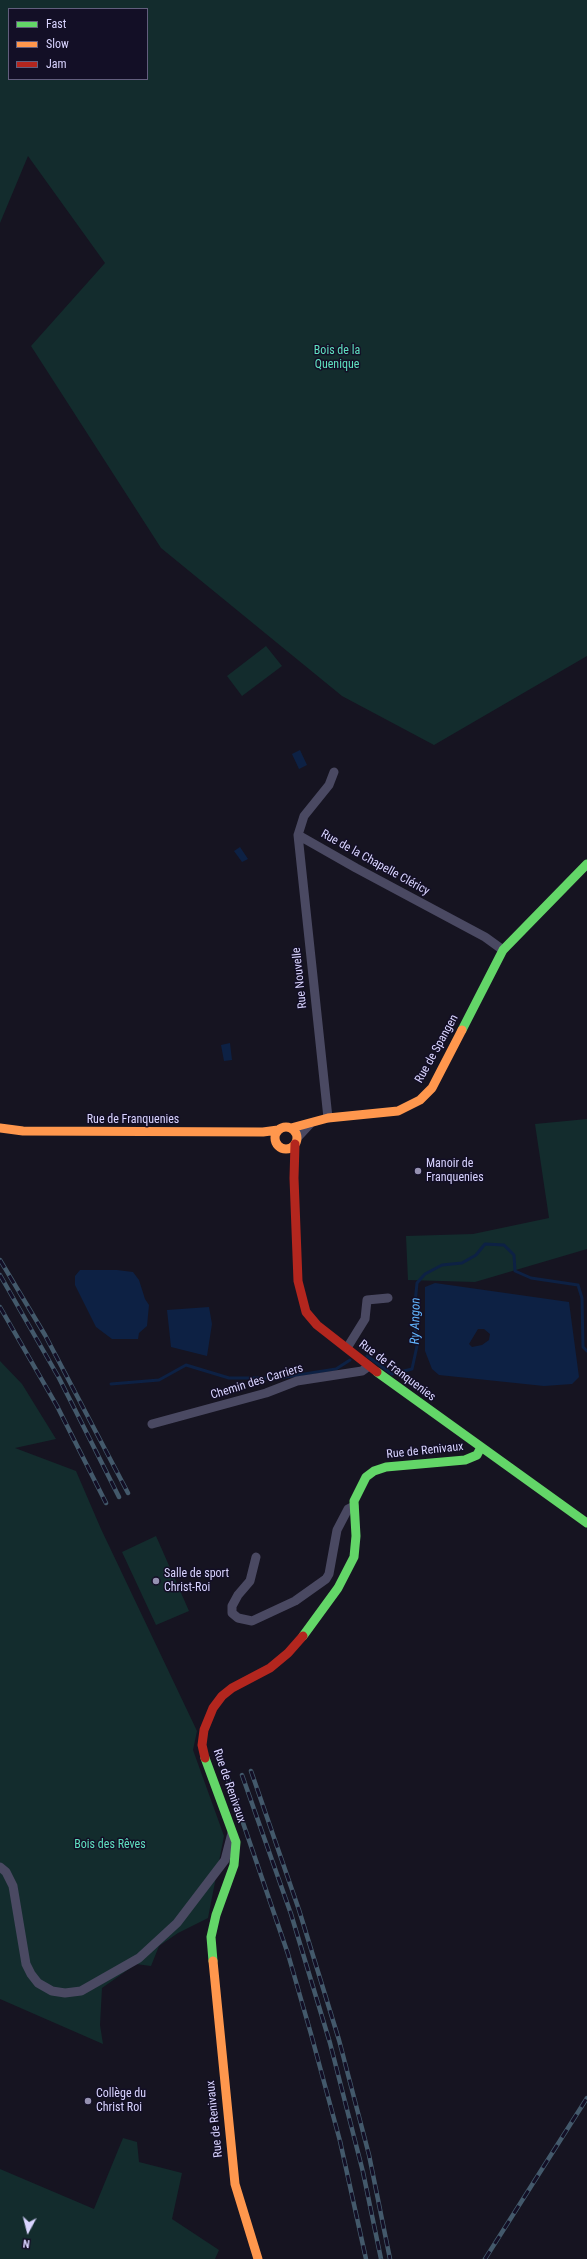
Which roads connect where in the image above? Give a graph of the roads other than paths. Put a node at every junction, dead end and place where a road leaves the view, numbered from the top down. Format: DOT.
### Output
graph roads {
  1 [pos="334,772"];
  2 [pos="298,835"];
  3 [pos="587,864"];
  4 [pos="503,950"];
  5 [pos="328,1118"];
  6 [pos="310,1124"];
  7 [pos="292,1128"];
  8 [pos="1,1129"];
  9 [pos="278,1130"];
  10 [pos="263,1132"];
  11 [pos="296,1140"];
  12 [pos="279,1145"];
  13 [pos="294,1178"];
  14 [pos="388,1298"];
  15 [pos="347,1348"];
  16 [pos="369,1366"];
  17 [pos="152,1424"];
  18 [pos="481,1447"];
  19 [pos="354,1506"];
  20 [pos="587,1524"];
  21 [pos="256,1557"];
  22 [pos="232,1832"];
  23 [pos="0,1867"];
  24 [pos="258,2259"];
  1 -- 2 [label="street"];
  2 -- 4 [label="street, Rue de la Chapelle Cléricy"];
  2 -- 5 [label="street, Rue Nouvelle"];
  3 -- 4 [label="street, Rue de Spangen"];
  4 -- 5 [label="street, Rue de Spangen"];
  5 -- 6 [label="street, Rue de Spangen"];
  6 -- 7 [label="street, Rue de Spangen"];
  6 -- 11 [label="street, Rue de Spangen"];
  7 -- 9 [label="street"];
  7 -- 11 [label="street"];
  8 -- 10 [label="street, Rue de Franquenies"];
  9 -- 10 [label="street, Rue de Franquenies"];
  9 -- 12 [label="street"];
  10 -- 12 [label="street"];
  11 -- 12 [label="street"];
  11 -- 13 [label="street, Rue de Franquenies"];
  12 -- 13 [label="street, Rue de Franquenies"];
  13 -- 15 [label="street, Rue de Franquenies"];
  14 -- 15 [label="street"];
  15 -- 16 [label="street, Rue de Franquenies"];
  16 -- 17 [label="street, Chemin des Carriers"];
  16 -- 18 [label="street, Rue de Franquenies"];
  18 -- 19 [label="street, Rue de Renivaux"];
  18 -- 20 [label="street, Rue de Franquenies"];
  19 -- 21 [label="street"];
  19 -- 22 [label="street, Rue de Renivaux"];
  22 -- 23 [label="street"];
  22 -- 24 [label="street, Rue de Renivaux"];
}
